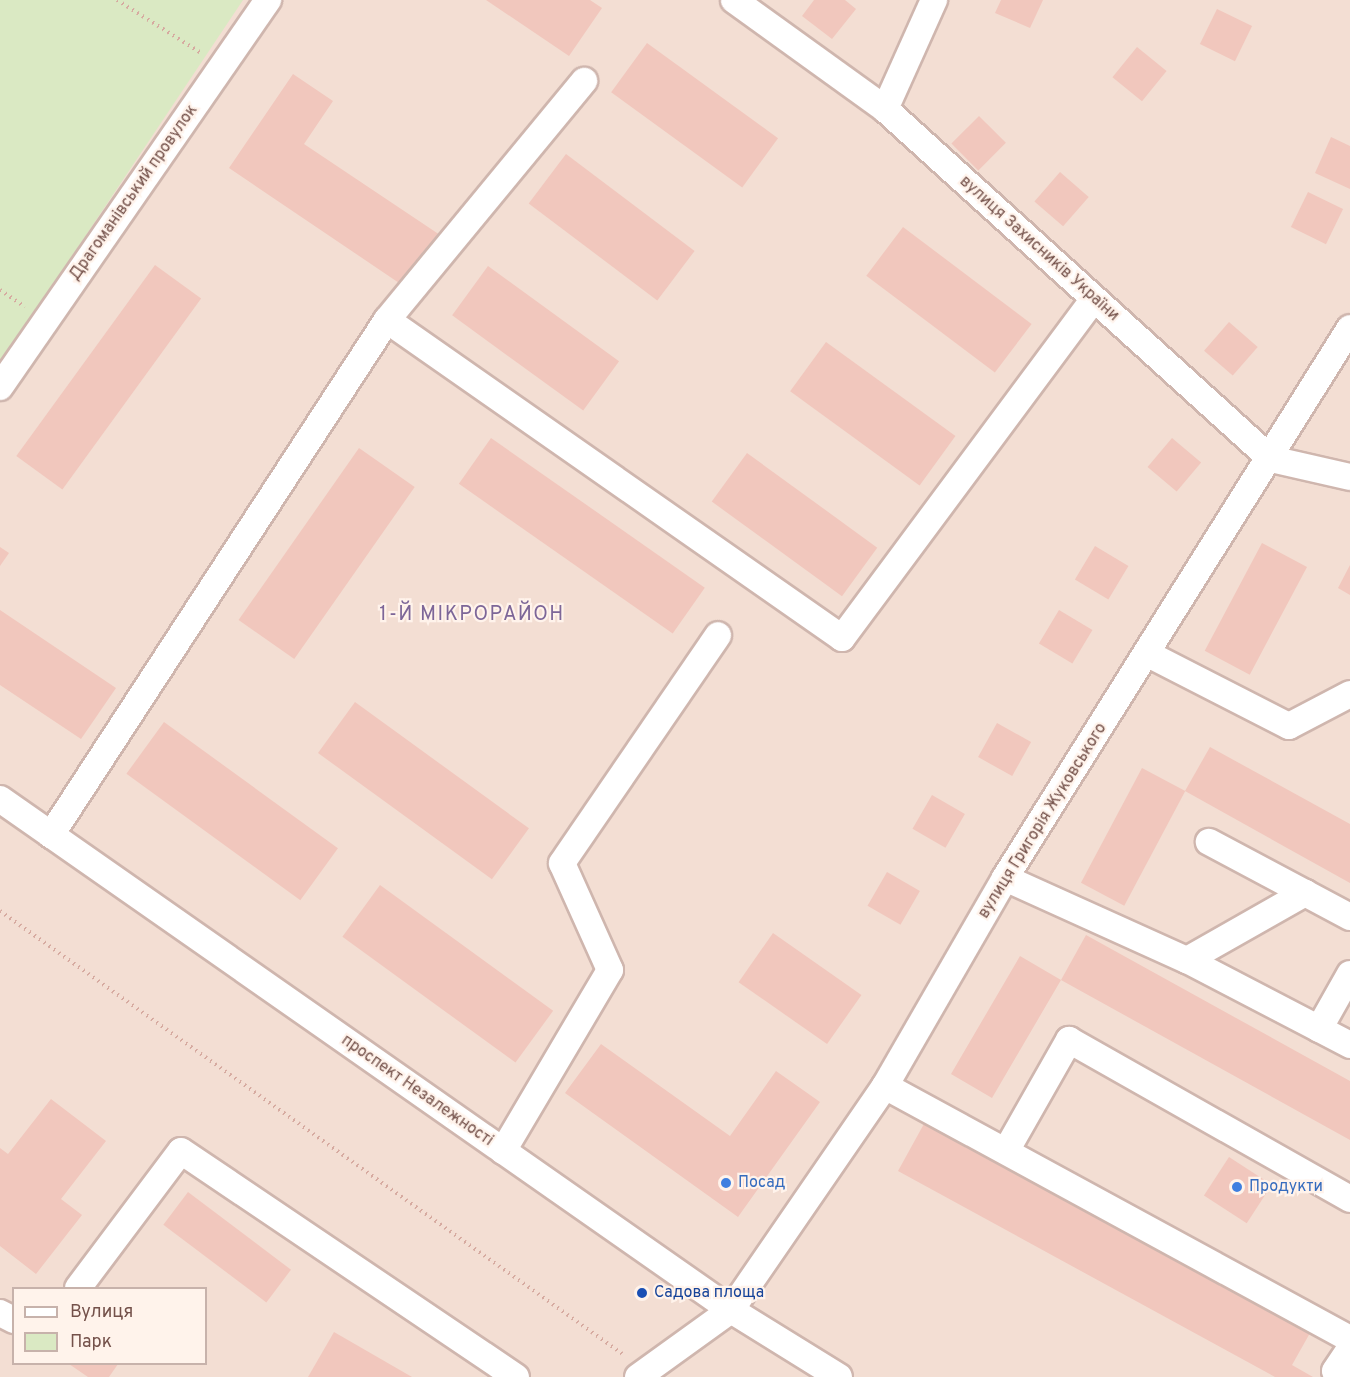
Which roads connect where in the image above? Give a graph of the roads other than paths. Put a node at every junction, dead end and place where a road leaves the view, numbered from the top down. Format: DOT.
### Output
graph roads {
  1 [pos="268,0"];
  2 [pos="734,0"];
  3 [pos="934,0"];
  4 [pos="584,81"];
  5 [pos="885,110"];
  6 [pos="1094,299"];
  7 [pos="387,320"];
  8 [pos="1350,328"];
  9 [pos="0,387"];
  10 [pos="1271,459"];
  11 [pos="1350,477"];
  12 [pos="718,635"];
  13 [pos="1148,654"];
  14 [pos="1350,694"];
  15 [pos="0,799"];
  16 [pos="51,835"];
  17 [pos="1209,842"];
  18 [pos="1005,878"];
  19 [pos="1305,893"];
  20 [pos="1350,917"];
  21 [pos="1187,960"];
  22 [pos="1350,974"];
  23 [pos="1319,1029"];
  24 [pos="1350,1045"];
  25 [pos="885,1086"];
  26 [pos="503,1151"];
  27 [pos="1006,1151"];
  28 [pos="1350,1199"];
  29 [pos="79,1287"];
  30 [pos="730,1310"];
  31 [pos="1350,1339"];
  32 [pos="1350,1349"];
  33 [pos="642,1374"];
  34 [pos="516,1377"];
  35 [pos="839,1377"];
  36 [pos="1347,1377"];
  1 -- 9 [label="street, Драгоманівський провулок"];
  2 -- 5 [label="street, вулиця Захисників України"];
  3 -- 5 [label="street"];
  4 -- 7 [label="street"];
  5 -- 6 [label="street, вулиця Захисників України"];
  6 -- 7 [label="street"];
  6 -- 10 [label="street, вулиця Захисників України"];
  7 -- 16 [label="street"];
  8 -- 10 [label="street, вулиця Григорія Жуковського"];
  10 -- 11 [label="street, вулиця Захисників України"];
  10 -- 13 [label="street, вулиця Григорія Жуковського"];
  12 -- 26 [label="street"];
  13 -- 14 [label="street"];
  13 -- 18 [label="street, вулиця Григорія Жуковського"];
  15 -- 16 [label="street, проспект Незалежності"];
  16 -- 26 [label="street, проспект Незалежності"];
  17 -- 19 [label="street"];
  18 -- 21 [label="street"];
  18 -- 25 [label="street, вулиця Григорія Жуковського"];
  19 -- 20 [label="street"];
  19 -- 21 [label="street"];
  21 -- 23 [label="street"];
  22 -- 23 [label="street"];
  23 -- 24 [label="street"];
  25 -- 27 [label="street"];
  25 -- 30 [label="street, вулиця Григорія Жуковського"];
  26 -- 30 [label="street, проспект Незалежності"];
  27 -- 28 [label="street"];
  27 -- 31 [label="street"];
  29 -- 34 [label="street"];
  30 -- 33 [label="street, вулиця Григорія Жуковського"];
  30 -- 35 [label="street, проспект Незалежності"];
  32 -- 36 [label="street"];
}
